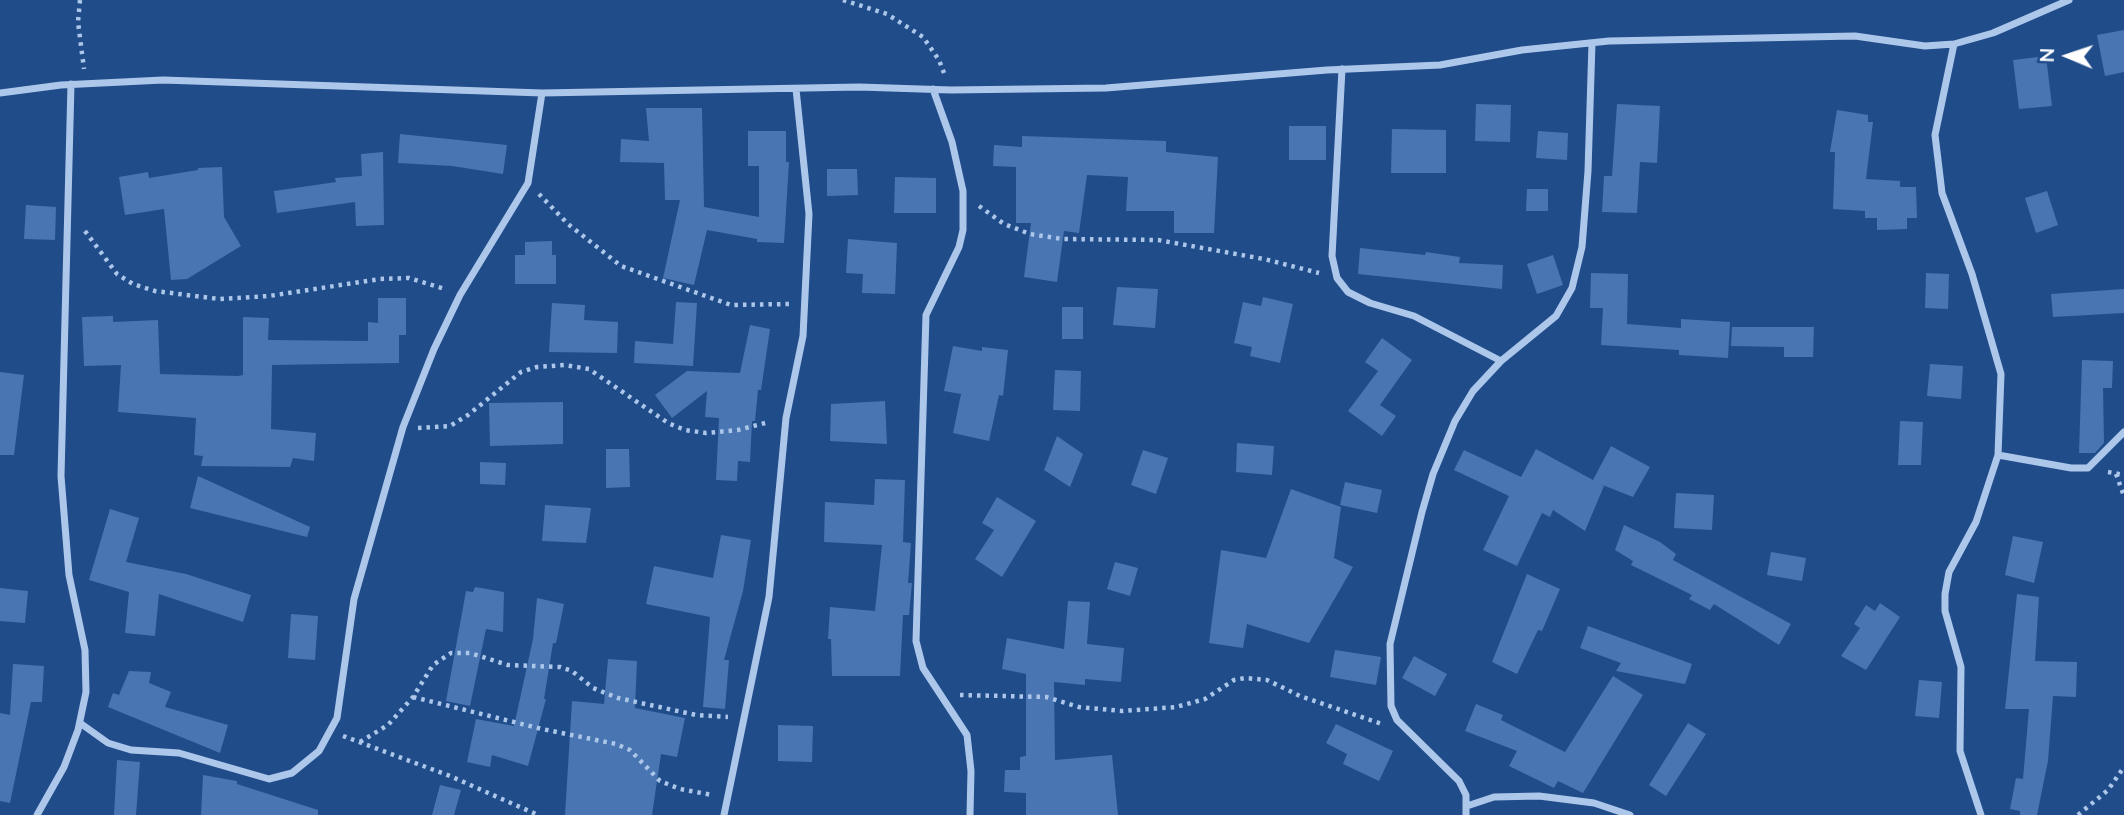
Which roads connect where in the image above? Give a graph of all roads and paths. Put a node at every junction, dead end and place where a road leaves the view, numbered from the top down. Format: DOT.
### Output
graph roads {
  1 [pos="80,0"];
  2 [pos="844,0"];
  3 [pos="2069,0"];
  4 [pos="1592,43"];
  5 [pos="1954,44"];
  6 [pos="1342,69"];
  7 [pos="71,84"];
  8 [pos="86,84"];
  9 [pos="796,89"];
  10 [pos="933,89"];
  11 [pos="951,90"];
  12 [pos="0,93"];
  13 [pos="542,93"];
  14 [pos="528,183"];
  15 [pos="963,191"];
  16 [pos="69,207"];
  17 [pos="1336,278"];
  18 [pos="460,295"];
  19 [pos="806,303"];
  20 [pos="1501,361"];
  21 [pos="786,418"];
  22 [pos="403,427"];
  23 [pos="2124,432"];
  24 [pos="1998,456"];
  25 [pos="2116,474"];
  26 [pos="2124,496"];
  27 [pos="413,696"];
  28 [pos="942,696"];
  29 [pos="747,716"];
  30 [pos="80,723"];
  31 [pos="329,731"];
  32 [pos="1410,733"];
  33 [pos="360,742"];
  34 [pos="2124,767"];
  35 [pos="728,798"];
  36 [pos="1466,811"];
  37 [pos="37,815"];
  38 [pos="538,815"];
  39 [pos="724,815"];
  40 [pos="970,815"];
  41 [pos="1630,815"];
  42 [pos="1981,815"];
  43 [pos="2078,815"];
  1 -- 8 [label="path"];
  2 -- 11 [label="path"];
  3 -- 5 [label="street"];
  4 -- 5 [label="street"];
  4 -- 6 [label="street"];
  4 -- 20 [label="street"];
  5 -- 24 [label="street"];
  6 -- 11 [label="street"];
  6 -- 17 [label="street"];
  7 -- 8 [label="street"];
  7 -- 12 [label="street"];
  7 -- 16 [label="street"];
  8 -- 13 [label="street"];
  9 -- 10 [label="street"];
  9 -- 13 [label="street"];
  9 -- 19 [label="street"];
  10 -- 11 [label="street"];
  10 -- 15 [label="street"];
  13 -- 14 [label="street"];
  14 -- 18 [label="street"];
  14 -- 19 [label="path"];
  15 -- 17 [label="path"];
  15 -- 28 [label="street"];
  16 -- 18 [label="path"];
  16 -- 30 [label="street"];
  17 -- 20 [label="street"];
  18 -- 22 [label="street"];
  19 -- 21 [label="street"];
  20 -- 32 [label="street"];
  21 -- 22 [label="path"];
  21 -- 29 [label="street"];
  22 -- 31 [label="street"];
  23 -- 24 [label="street"];
  24 -- 42 [label="street"];
  25 -- 26 [label="path"];
  27 -- 29 [label="path"];
  27 -- 33 [label="path"];
  27 -- 35 [label="path"];
  28 -- 32 [label="path"];
  28 -- 40 [label="street"];
  29 -- 35 [label="street"];
  30 -- 31 [label="street"];
  30 -- 37 [label="street"];
  31 -- 33 [label="path"];
  32 -- 36 [label="street"];
  33 -- 38 [label="path"];
  34 -- 43 [label="path"];
  35 -- 39 [label="street"];
  36 -- 41 [label="street"];
}
